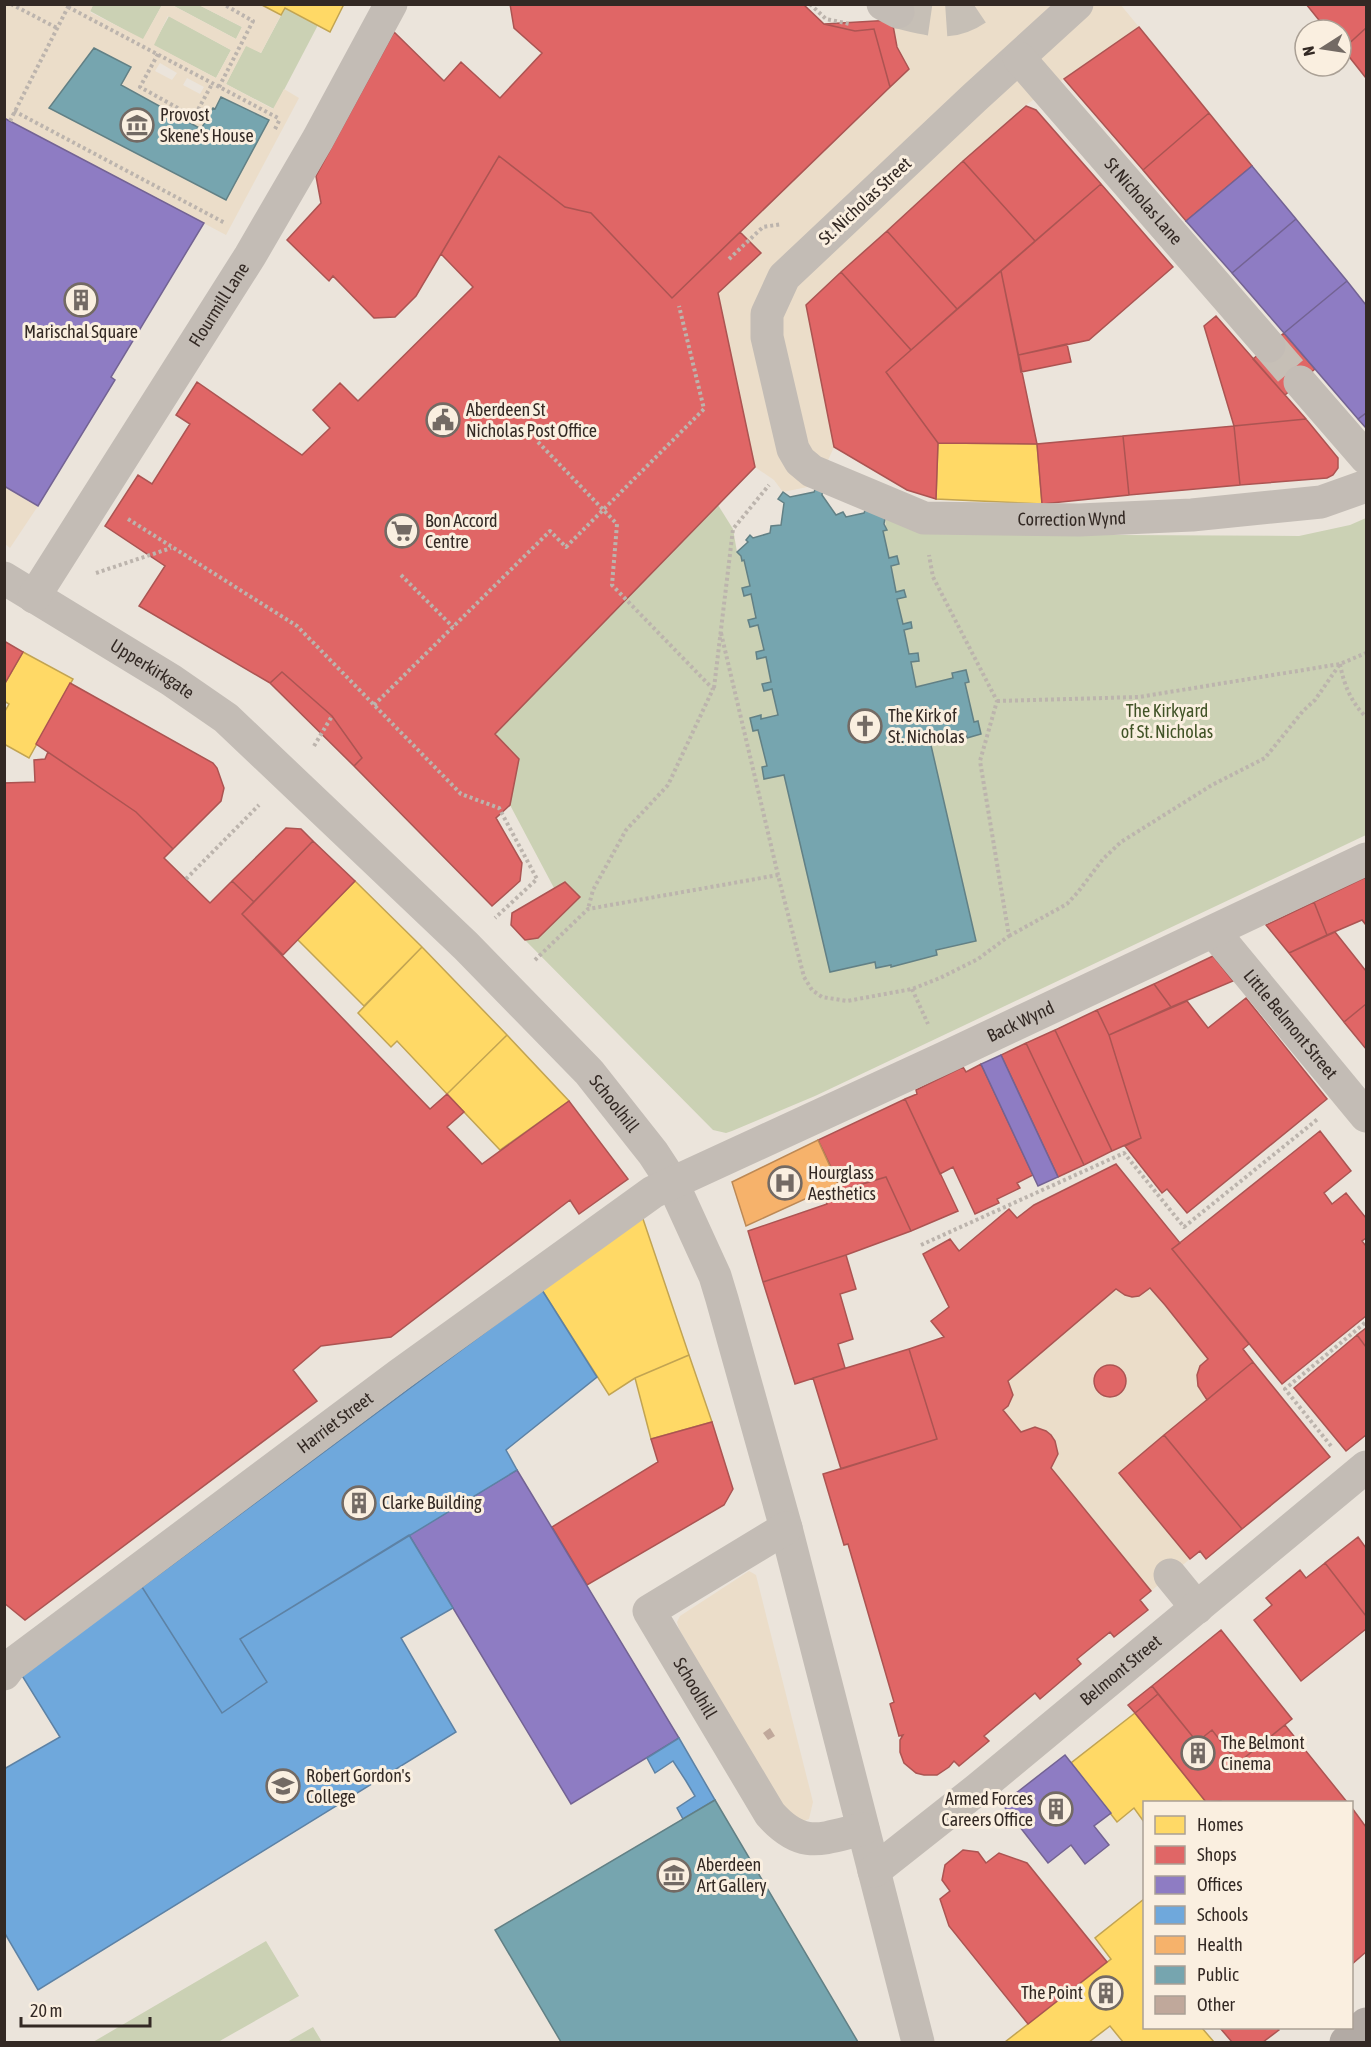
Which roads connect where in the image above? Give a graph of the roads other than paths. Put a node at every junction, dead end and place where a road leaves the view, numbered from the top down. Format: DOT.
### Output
graph roads {
  1 [pos="391,4"];
  2 [pos="1077,4"];
  3 [pos="1019,57"];
  4 [pos="1269,346"];
  5 [pos="1300,382"];
  6 [pos="793,449"];
  7 [pos="1366,458"];
  8 [pos="1366,486"];
  9 [pos="4,578"];
  10 [pos="34,597"];
  11 [pos="289,776"];
  12 [pos="1366,859"];
  13 [pos="1214,932"];
  14 [pos="1358,1105"];
  15 [pos="672,1182"];
  16 [pos="1361,1471"];
  17 [pos="786,1528"];
  18 [pos="1170,1575"];
  19 [pos="1197,1608"];
  20 [pos="4,1674"];
  21 [pos="863,1829"];
  22 [pos="874,1871"];
  23 [pos="1366,2024"];
  24 [pos="918,2043"];
  25 [pos="1346,2043"];
  1 -- 10 [label="street, Flourmill Lane"];
  2 -- 3 [label="street, St. Nicholas Street"];
  3 -- 4 [label="street, St Nicholas Lane"];
  3 -- 6 [label="street, St. Nicholas Street"];
  5 -- 7 [label="street"];
  6 -- 8 [label="street, Correction Wynd"];
  9 -- 10 [label="street, Upperkirkgate"];
  10 -- 11 [label="street, Upperkirkgate"];
  11 -- 15 [label="street, Schoolhill"];
  12 -- 13 [label="street, Back Wynd"];
  13 -- 14 [label="street, Little Belmont Street"];
  13 -- 15 [label="street, Back Wynd"];
  15 -- 17 [label="street, Schoolhill"];
  15 -- 20 [label="street, Harriet Street"];
  16 -- 19 [label="street, Belmont Street"];
  17 -- 21 [label="street, Schoolhill"];
  17 -- 21 [label="street, Schoolhill"];
  18 -- 19 [label="street"];
  19 -- 22 [label="street, Belmont Street"];
  21 -- 22 [label="street, Schoolhill"];
  22 -- 24 [label="street, Schoolhill"];
  23 -- 25 [label="main road"];
}
